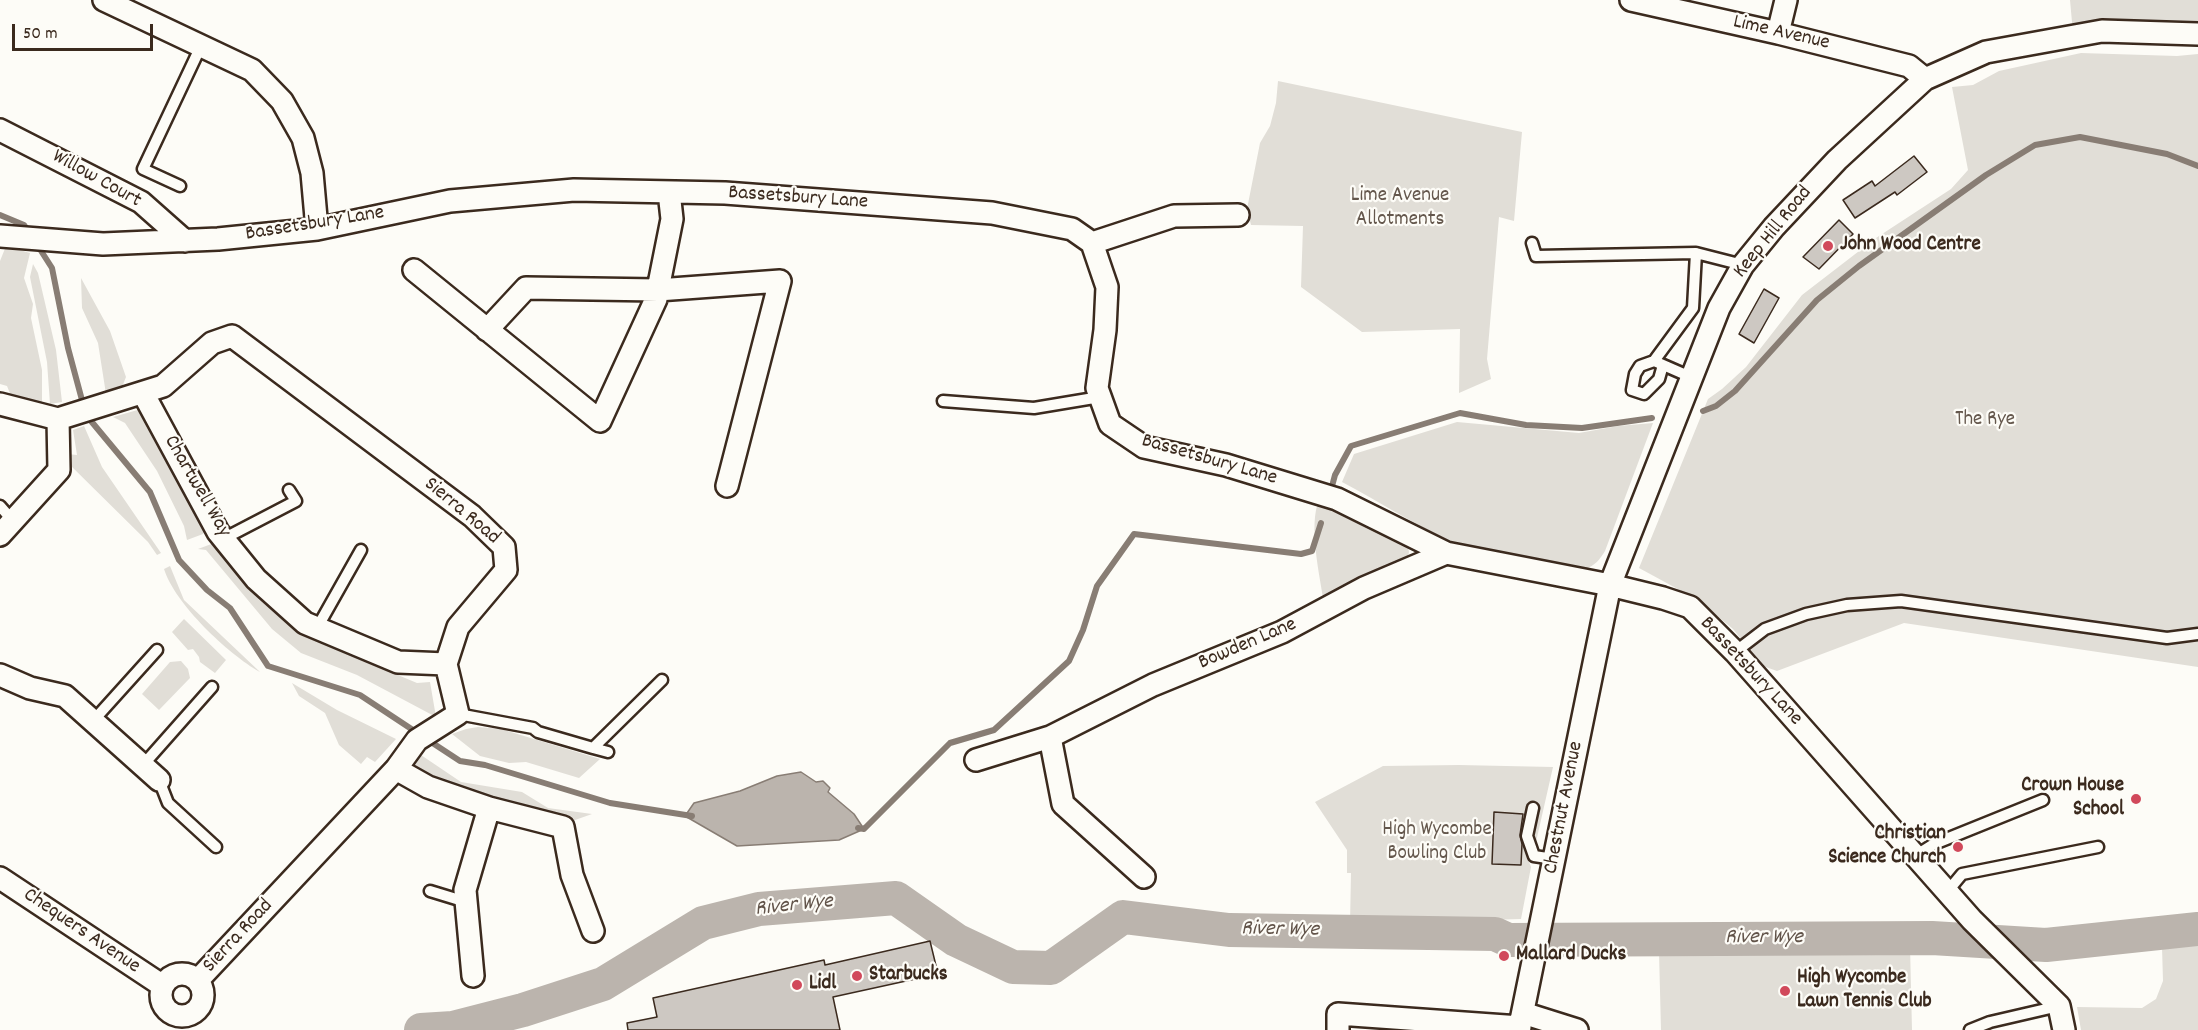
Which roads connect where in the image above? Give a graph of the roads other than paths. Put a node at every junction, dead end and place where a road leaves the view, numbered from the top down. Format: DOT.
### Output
graph roads {
  1 [pos="104,0"];
  2 [pos="1632,0"];
  3 [pos="1786,0"];
  4 [pos="1778,33"];
  5 [pos="2198,34"];
  6 [pos="201,46"];
  7 [pos="1925,78"];
  8 [pos="0,130"];
  9 [pos="180,186"];
  10 [pos="669,192"];
  11 [pos="1238,215"];
  12 [pos="317,229"];
  13 [pos="6,238"];
  14 [pos="185,241"];
  15 [pos="1092,243"];
  16 [pos="1532,243"];
  17 [pos="1696,254"];
  18 [pos="1743,265"];
  19 [pos="414,270"];
  20 [pos="658,290"];
  21 [pos="487,330"];
  22 [pos="1693,378"];
  23 [pos="142,393"];
  24 [pos="1100,397"];
  25 [pos="943,401"];
  26 [pos="0,404"];
  27 [pos="64,417"];
  28 [pos="727,486"];
  29 [pos="289,490"];
  30 [pos="4,521"];
  31 [pos="224,539"];
  32 [pos="362,550"];
  33 [pos="1446,553"];
  34 [pos="1610,585"];
  35 [pos="317,628"];
  36 [pos="2198,634"];
  37 [pos="157,650"];
  38 [pos="1735,652"];
  39 [pos="446,664"];
  40 [pos="0,675"];
  41 [pos="662,680"];
  42 [pos="212,687"];
  43 [pos="450,719"];
  44 [pos="93,721"];
  45 [pos="1050,737"];
  46 [pos="593,748"];
  47 [pos="608,752"];
  48 [pos="976,760"];
  49 [pos="143,765"];
  50 [pos="396,769"];
  51 [pos="159,780"];
  52 [pos="2043,800"];
  53 [pos="489,808"];
  54 [pos="1533,808"];
  55 [pos="216,847"];
  56 [pos="2098,847"];
  57 [pos="1915,856"];
  58 [pos="1554,859"];
  59 [pos="1144,877"];
  60 [pos="0,878"];
  61 [pos="430,891"];
  62 [pos="1947,892"];
  63 [pos="466,902"];
  64 [pos="593,931"];
  65 [pos="473,976"];
  66 [pos="198,980"];
  67 [pos="163,986"];
  68 [pos="2059,1006"];
  69 [pos="188,1023"];
  70 [pos="1521,1023"];
  71 [pos="1338,1030"];
  72 [pos="1577,1030"];
  73 [pos="1970,1030"];
  74 [pos="2064,1030"];
  1 -- 6 [label="street"];
  2 -- 4 [label="street, Lime Avenue"];
  3 -- 4 [label="street"];
  4 -- 7 [label="street, Lime Avenue"];
  5 -- 7 [label="street, Keep Hill Road"];
  6 -- 9 [label="lane"];
  6 -- 12 [label="street"];
  7 -- 18 [label="street, Keep Hill Road"];
  8 -- 14 [label="street, Willow Court"];
  10 -- 12 [label="street, Bassetsbury Lane"];
  10 -- 15 [label="street, Bassetsbury Lane"];
  10 -- 20 [label="street"];
  11 -- 15 [label="street"];
  12 -- 14 [label="street, Bassetsbury Lane"];
  13 -- 14 [label="street, Bassetsbury Lane"];
  15 -- 24 [label="street, Bassetsbury Lane"];
  16 -- 17 [label="lane"];
  17 -- 18 [label="lane"];
  17 -- 22 [label="lane"];
  18 -- 22 [label="street, Keep Hill Road"];
  19 -- 21 [label="street"];
  20 -- 21 [label="street"];
  20 -- 21 [label="street"];
  20 -- 28 [label="street"];
  22 -- 34 [label="street, Keep Hill Road"];
  23 -- 27 [label="street, Sierra Road"];
  23 -- 31 [label="street, Chartwell Way"];
  23 -- 39 [label="street, Sierra Road"];
  24 -- 25 [label="lane"];
  24 -- 33 [label="street, Bassetsbury Lane"];
  26 -- 27 [label="street"];
  27 -- 30 [label="street"];
  29 -- 31 [label="lane"];
  31 -- 35 [label="street, Chartwell Way"];
  32 -- 35 [label="lane"];
  33 -- 34 [label="street, Bassetsbury Lane"];
  33 -- 45 [label="street, Bowden Lane"];
  34 -- 38 [label="street, Bassetsbury Lane"];
  34 -- 58 [label="street, Chestnut Avenue"];
  35 -- 39 [label="street, Chartwell Way"];
  36 -- 38 [label="lane"];
  37 -- 44 [label="lane"];
  38 -- 57 [label="street, Bassetsbury Lane"];
  39 -- 43 [label="street"];
  40 -- 44 [label="street"];
  41 -- 46 [label="lane"];
  42 -- 49 [label="lane"];
  43 -- 46 [label="lane"];
  43 -- 50 [label="street, Sierra Road"];
  44 -- 49 [label="street"];
  45 -- 48 [label="street, Bowden Lane"];
  45 -- 59 [label="street"];
  46 -- 47 [label="lane"];
  49 -- 51 [label="street"];
  50 -- 53 [label="street"];
  50 -- 66 [label="street, Sierra Road"];
  51 -- 55 [label="lane"];
  52 -- 57 [label="lane"];
  53 -- 63 [label="street"];
  53 -- 64 [label="street"];
  54 -- 58 [label="lane"];
  56 -- 62 [label="lane"];
  57 -- 62 [label="street, Bassetsbury Lane"];
  58 -- 70 [label="street, Chestnut Avenue"];
  60 -- 67 [label="street, Chequers Avenue"];
  61 -- 63 [label="lane"];
  62 -- 68 [label="street, Bassetsbury Lane"];
  63 -- 65 [label="street"];
  66 -- 67 [label="street"];
  66 -- 69 [label="street"];
  67 -- 69 [label="street"];
  68 -- 73 [label="lane"];
  68 -- 74 [label="street"];
  70 -- 71 [label="street"];
  70 -- 72 [label="street"];
}
